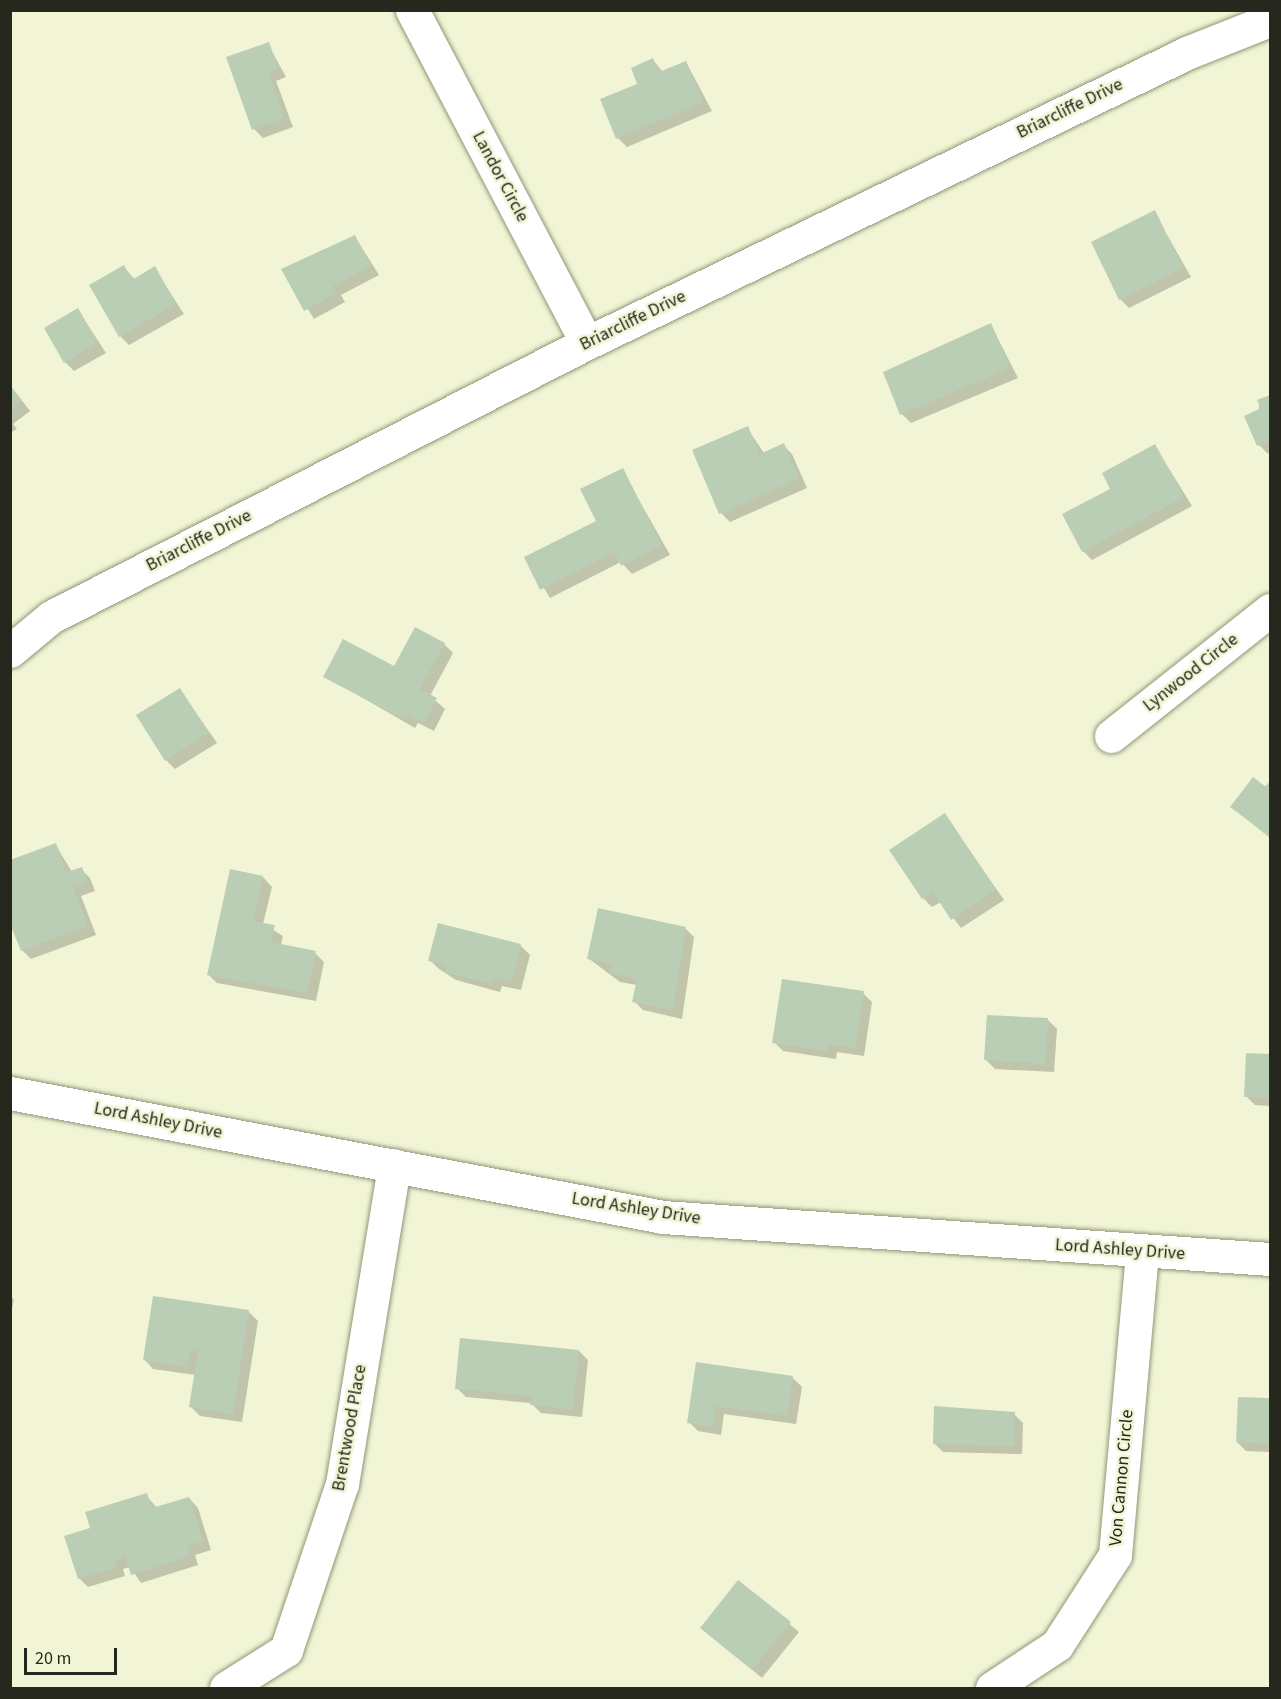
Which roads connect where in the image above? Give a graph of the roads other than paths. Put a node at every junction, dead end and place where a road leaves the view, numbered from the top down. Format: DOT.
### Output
graph roads {
  1 [pos="412,10"];
  2 [pos="1270,20"];
  3 [pos="587,344"];
  4 [pos="1270,610"];
  5 [pos="10,651"];
  6 [pos="1112,736"];
  7 [pos="10,1093"];
  8 [pos="394,1166"];
  9 [pos="1142,1252"];
  10 [pos="1270,1259"];
  11 [pos="226,1689"];
  12 [pos="992,1689"];
  1 -- 3 [label="street, Landor Circle"];
  2 -- 3 [label="street, Briarcliffe Drive"];
  3 -- 5 [label="street, Briarcliffe Drive"];
  4 -- 6 [label="street, Lynwood Circle"];
  7 -- 8 [label="street, Lord Ashley Drive"];
  8 -- 9 [label="street, Lord Ashley Drive"];
  8 -- 11 [label="street, Brentwood Place"];
  9 -- 10 [label="street, Lord Ashley Drive"];
  9 -- 12 [label="street, Von Cannon Circle"];
}
